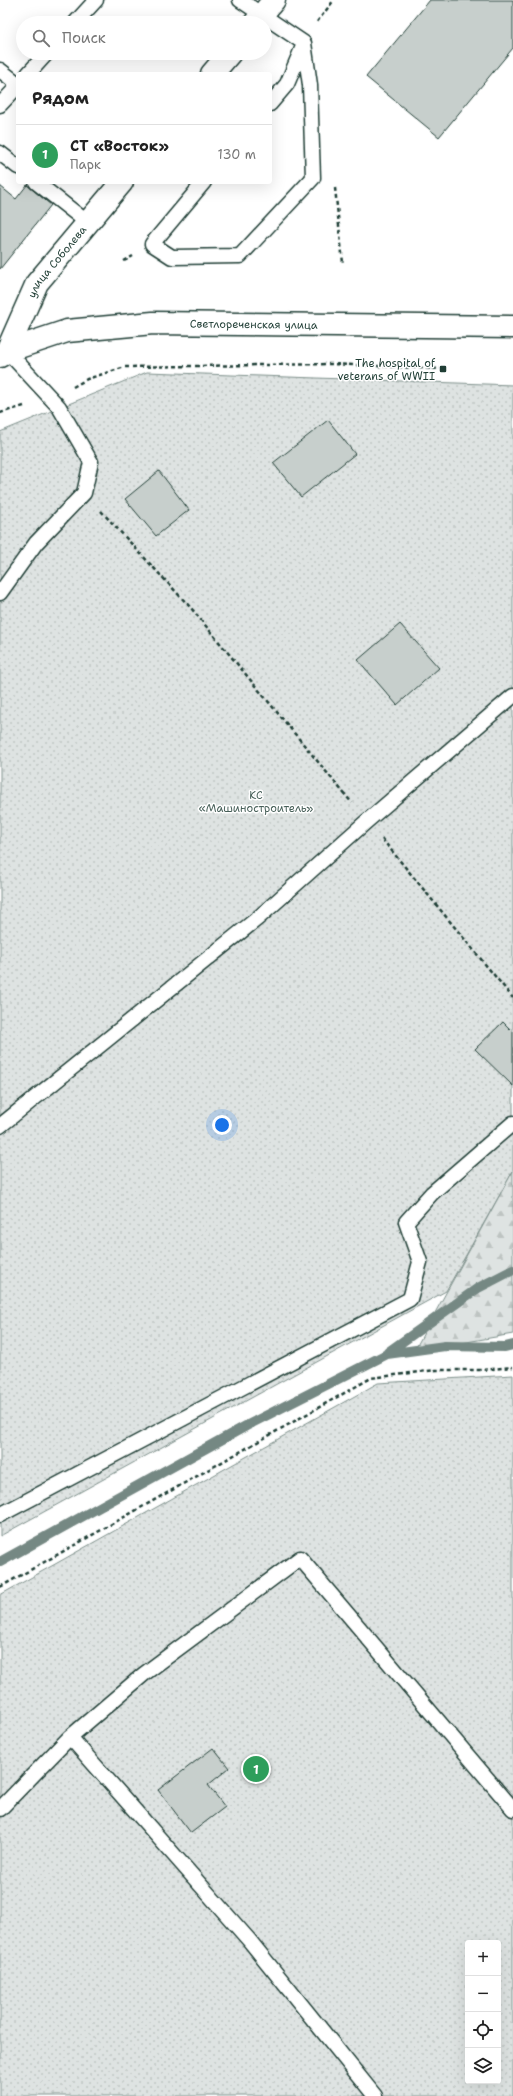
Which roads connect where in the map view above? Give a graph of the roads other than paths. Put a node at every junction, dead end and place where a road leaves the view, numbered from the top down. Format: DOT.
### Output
graph roads {
  1 [pos="96,0"];
  2 [pos="240,0"];
  3 [pos="264,12"];
  4 [pos="81,16"];
  5 [pos="272,18"];
  6 [pos="304,43"];
  7 [pos="41,60"];
  8 [pos="224,60"];
  9 [pos="0,70"];
  10 [pos="30,72"];
  11 [pos="214,72"];
  12 [pos="16,83"];
  13 [pos="16,87"];
  14 [pos="272,102"];
  15 [pos="0,105"];
  16 [pos="0,153"];
  17 [pos="16,165"];
  18 [pos="39,184"];
  19 [pos="120,184"];
  20 [pos="202,184"];
  21 [pos="88,223"];
  22 [pos="513,327"];
  23 [pos="3,354"];
  24 [pos="0,593"];
  25 [pos="513,696"];
  26 [pos="513,1123"];
  27 [pos="0,1126"];
  28 [pos="0,1515"];
  29 [pos="70,1737"];
  30 [pos="0,1808"];
  31 [pos="513,1809"];
  32 [pos="375,2096"];
  1 -- 4 [label="lane"];
  2 -- 3 [label="lane"];
  5 -- 6 [label="lane"];
  6 -- 14 [label="lane"];
  6 -- 20 [label="lane"];
  7 -- 10 [label="lane"];
  8 -- 11 [label="main road"];
  9 -- 12 [label="lane"];
  13 -- 15 [label="lane"];
  16 -- 17 [label="lane"];
  18 -- 21 [label="lane"];
  19 -- 21 [label="main road, улица Соболева"];
  21 -- 23 [label="main road, улица Соболева"];
  22 -- 23 [label="main road, Светлореченская улица"];
  23 -- 24 [label="lane"];
  25 -- 27 [label="lane"];
  26 -- 28 [label="lane"];
  29 -- 30 [label="lane"];
  29 -- 31 [label="lane"];
  29 -- 32 [label="lane"];
}
